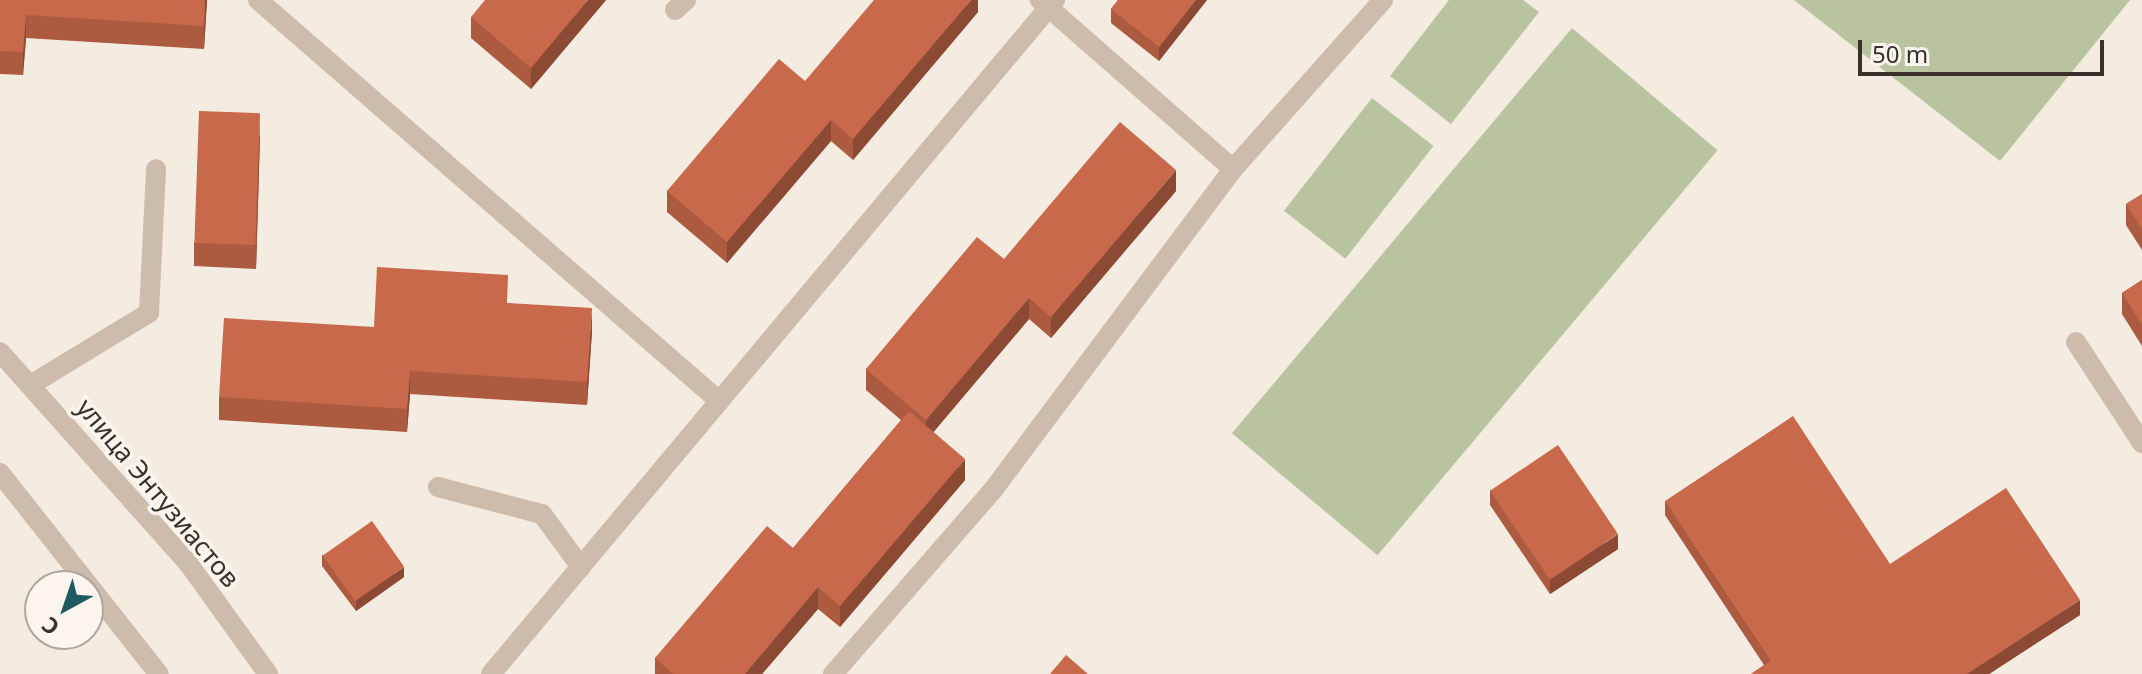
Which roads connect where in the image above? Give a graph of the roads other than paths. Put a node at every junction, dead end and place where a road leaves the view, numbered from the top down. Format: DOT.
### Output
graph roads {
  1 [pos="258,0"];
  2 [pos="1383,0"];
  3 [pos="1048,3"];
  4 [pos="156,169"];
  5 [pos="1233,169"];
  6 [pos="2076,342"];
  7 [pos="0,352"];
  8 [pos="32,384"];
  9 [pos="718,400"];
  10 [pos="2142,443"];
  11 [pos="0,473"];
  12 [pos="438,487"];
  13 [pos="581,567"];
  14 [pos="159,674"];
  15 [pos="268,674"];
  16 [pos="491,674"];
  17 [pos="833,674"];
  1 -- 9 [label="street"];
  2 -- 5 [label="street"];
  3 -- 5 [label="street"];
  3 -- 9 [label="street"];
  4 -- 8 [label="street"];
  5 -- 17 [label="street"];
  6 -- 10 [label="street"];
  7 -- 8 [label="street, улица Энтузиастов"];
  8 -- 15 [label="street, улица Энтузиастов"];
  9 -- 13 [label="street"];
  11 -- 14 [label="street"];
  12 -- 13 [label="street"];
  13 -- 16 [label="street"];
}
